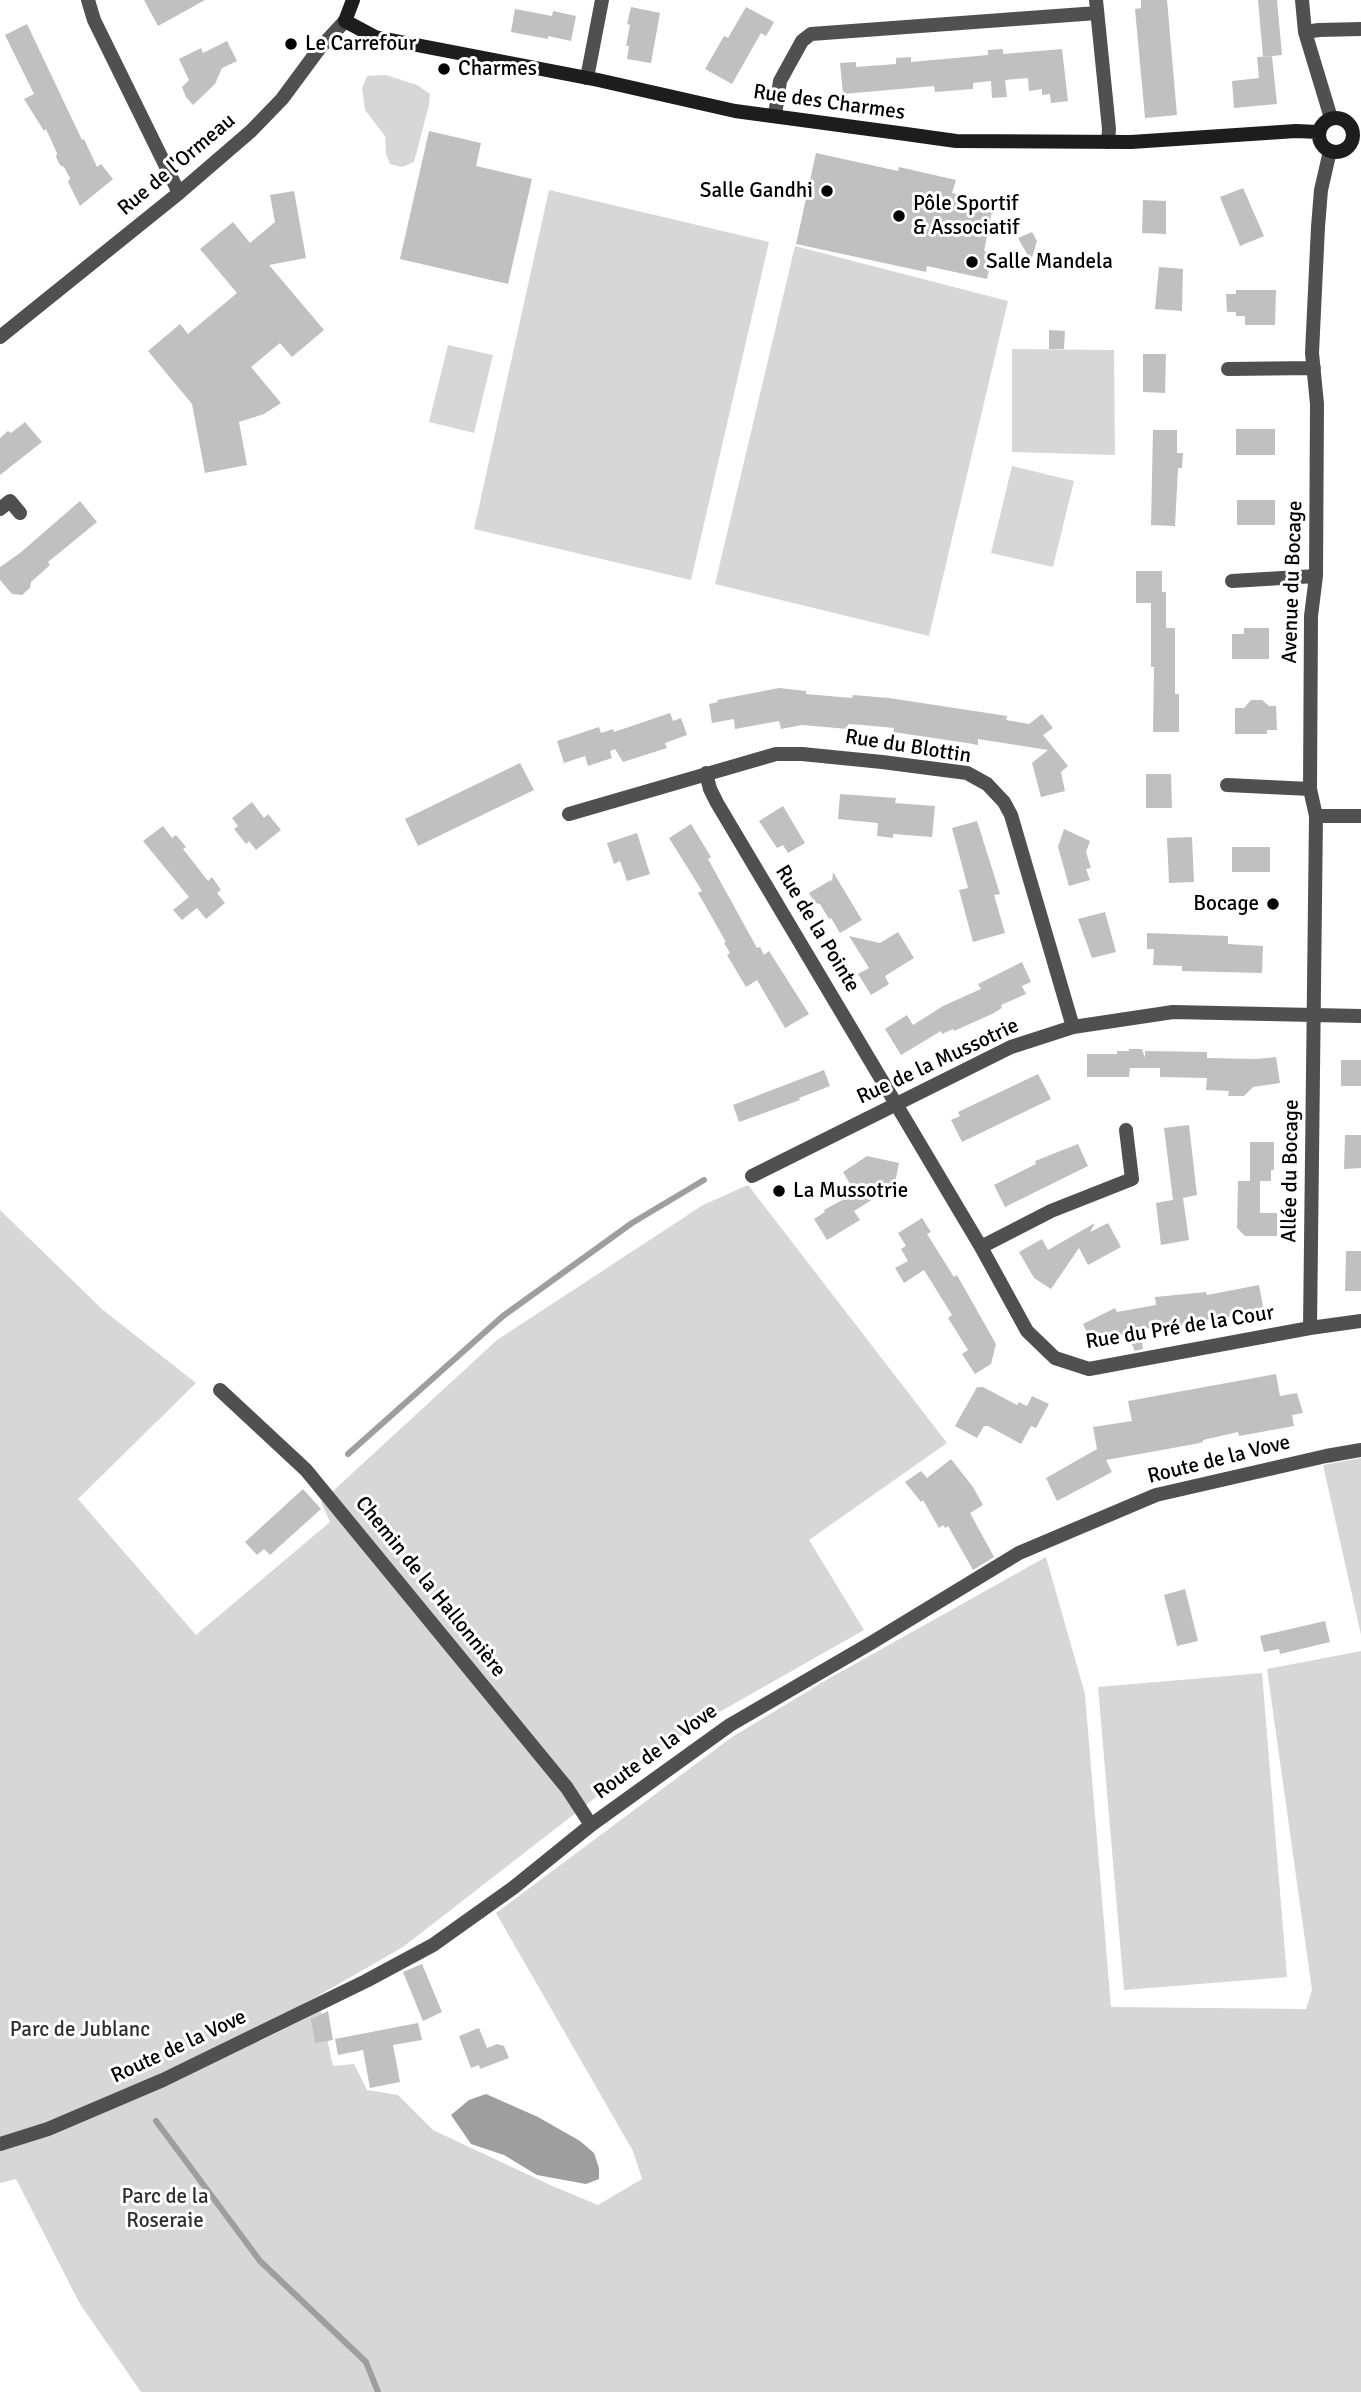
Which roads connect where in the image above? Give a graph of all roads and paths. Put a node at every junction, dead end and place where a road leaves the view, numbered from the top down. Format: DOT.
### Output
graph roads {
  1 [pos="86,0"];
  2 [pos="352,0"];
  3 [pos="602,0"];
  4 [pos="1302,0"];
  5 [pos="1097,6"];
  6 [pos="345,21"];
  7 [pos="1361,29"];
  8 [pos="1305,32"];
  9 [pos="587,78"];
  10 [pos="775,115"];
  11 [pos="1331,118"];
  12 [pos="1318,132"];
  13 [pos="1357,141"];
  14 [pos="1108,142"];
  15 [pos="1330,151"];
  16 [pos="178,193"];
  17 [pos="0,337"];
  18 [pos="1314,368"];
  19 [pos="1228,369"];
  20 [pos="0,509"];
  21 [pos="20,513"];
  22 [pos="1316,576"];
  23 [pos="1231,581"];
  24 [pos="706,773"];
  25 [pos="1227,785"];
  26 [pos="1310,789"];
  27 [pos="569,814"];
  28 [pos="1316,816"];
  29 [pos="1361,816"];
  30 [pos="1315,1015"];
  31 [pos="1361,1016"];
  32 [pos="1073,1027"];
  33 [pos="897,1104"];
  34 [pos="1126,1130"];
  35 [pos="752,1176"];
  36 [pos="981,1247"];
  37 [pos="1361,1321"];
  38 [pos="1310,1328"];
  39 [pos="220,1390"];
  40 [pos="1361,1450"];
  41 [pos="591,1825"];
  42 [pos="0,2144"];
  1 -- 16 [label="street"];
  2 -- 6 [label="street, Rue de l'Ormeau"];
  3 -- 9 [label="street"];
  4 -- 8 [label="street"];
  5 -- 10 [label="street"];
  5 -- 14 [label="street"];
  6 -- 9 [label="street, Rue des Charmes"];
  6 -- 16 [label="street, Rue de l'Ormeau"];
  7 -- 8 [label="street"];
  8 -- 11 [label="street"];
  9 -- 10 [label="street, Rue des Charmes"];
  10 -- 14 [label="street, Rue des Charmes"];
  11 -- 12 [label="street"];
  11 -- 13 [label="street"];
  12 -- 14 [label="street, Rue des Charmes"];
  12 -- 15 [label="street"];
  13 -- 15 [label="street"];
  15 -- 18 [label="street, Avenue du Bocage"];
  16 -- 17 [label="street, Rue de l'Ormeau"];
  18 -- 19 [label="street"];
  18 -- 22 [label="street, Avenue du Bocage"];
  20 -- 21 [label="street"];
  22 -- 23 [label="street"];
  22 -- 26 [label="street, Avenue du Bocage"];
  24 -- 27 [label="street, Rue du Blottin"];
  24 -- 32 [label="street, Rue du Blottin"];
  24 -- 33 [label="street, Rue de la Pointe"];
  25 -- 26 [label="street"];
  26 -- 28 [label="street, Avenue du Bocage"];
  28 -- 29 [label="street"];
  28 -- 30 [label="street, Avenue du Bocage"];
  30 -- 31 [label="street, Rue de la Mussotrie"];
  30 -- 32 [label="street, Rue de la Mussotrie"];
  30 -- 38 [label="street, Allée du Bocage"];
  32 -- 33 [label="street, Rue de la Mussotrie"];
  33 -- 35 [label="street, Rue de la Mussotrie"];
  33 -- 36 [label="street, Rue du Pré de la Cour"];
  34 -- 36 [label="street"];
  36 -- 38 [label="street, Rue du Pré de la Cour"];
  37 -- 38 [label="street, Rue du Pré de la Cour"];
  39 -- 41 [label="street, Chemin de la Hallonnière"];
  40 -- 41 [label="street, Route de la Vove"];
  41 -- 42 [label="street, Route de la Vove"];
}
